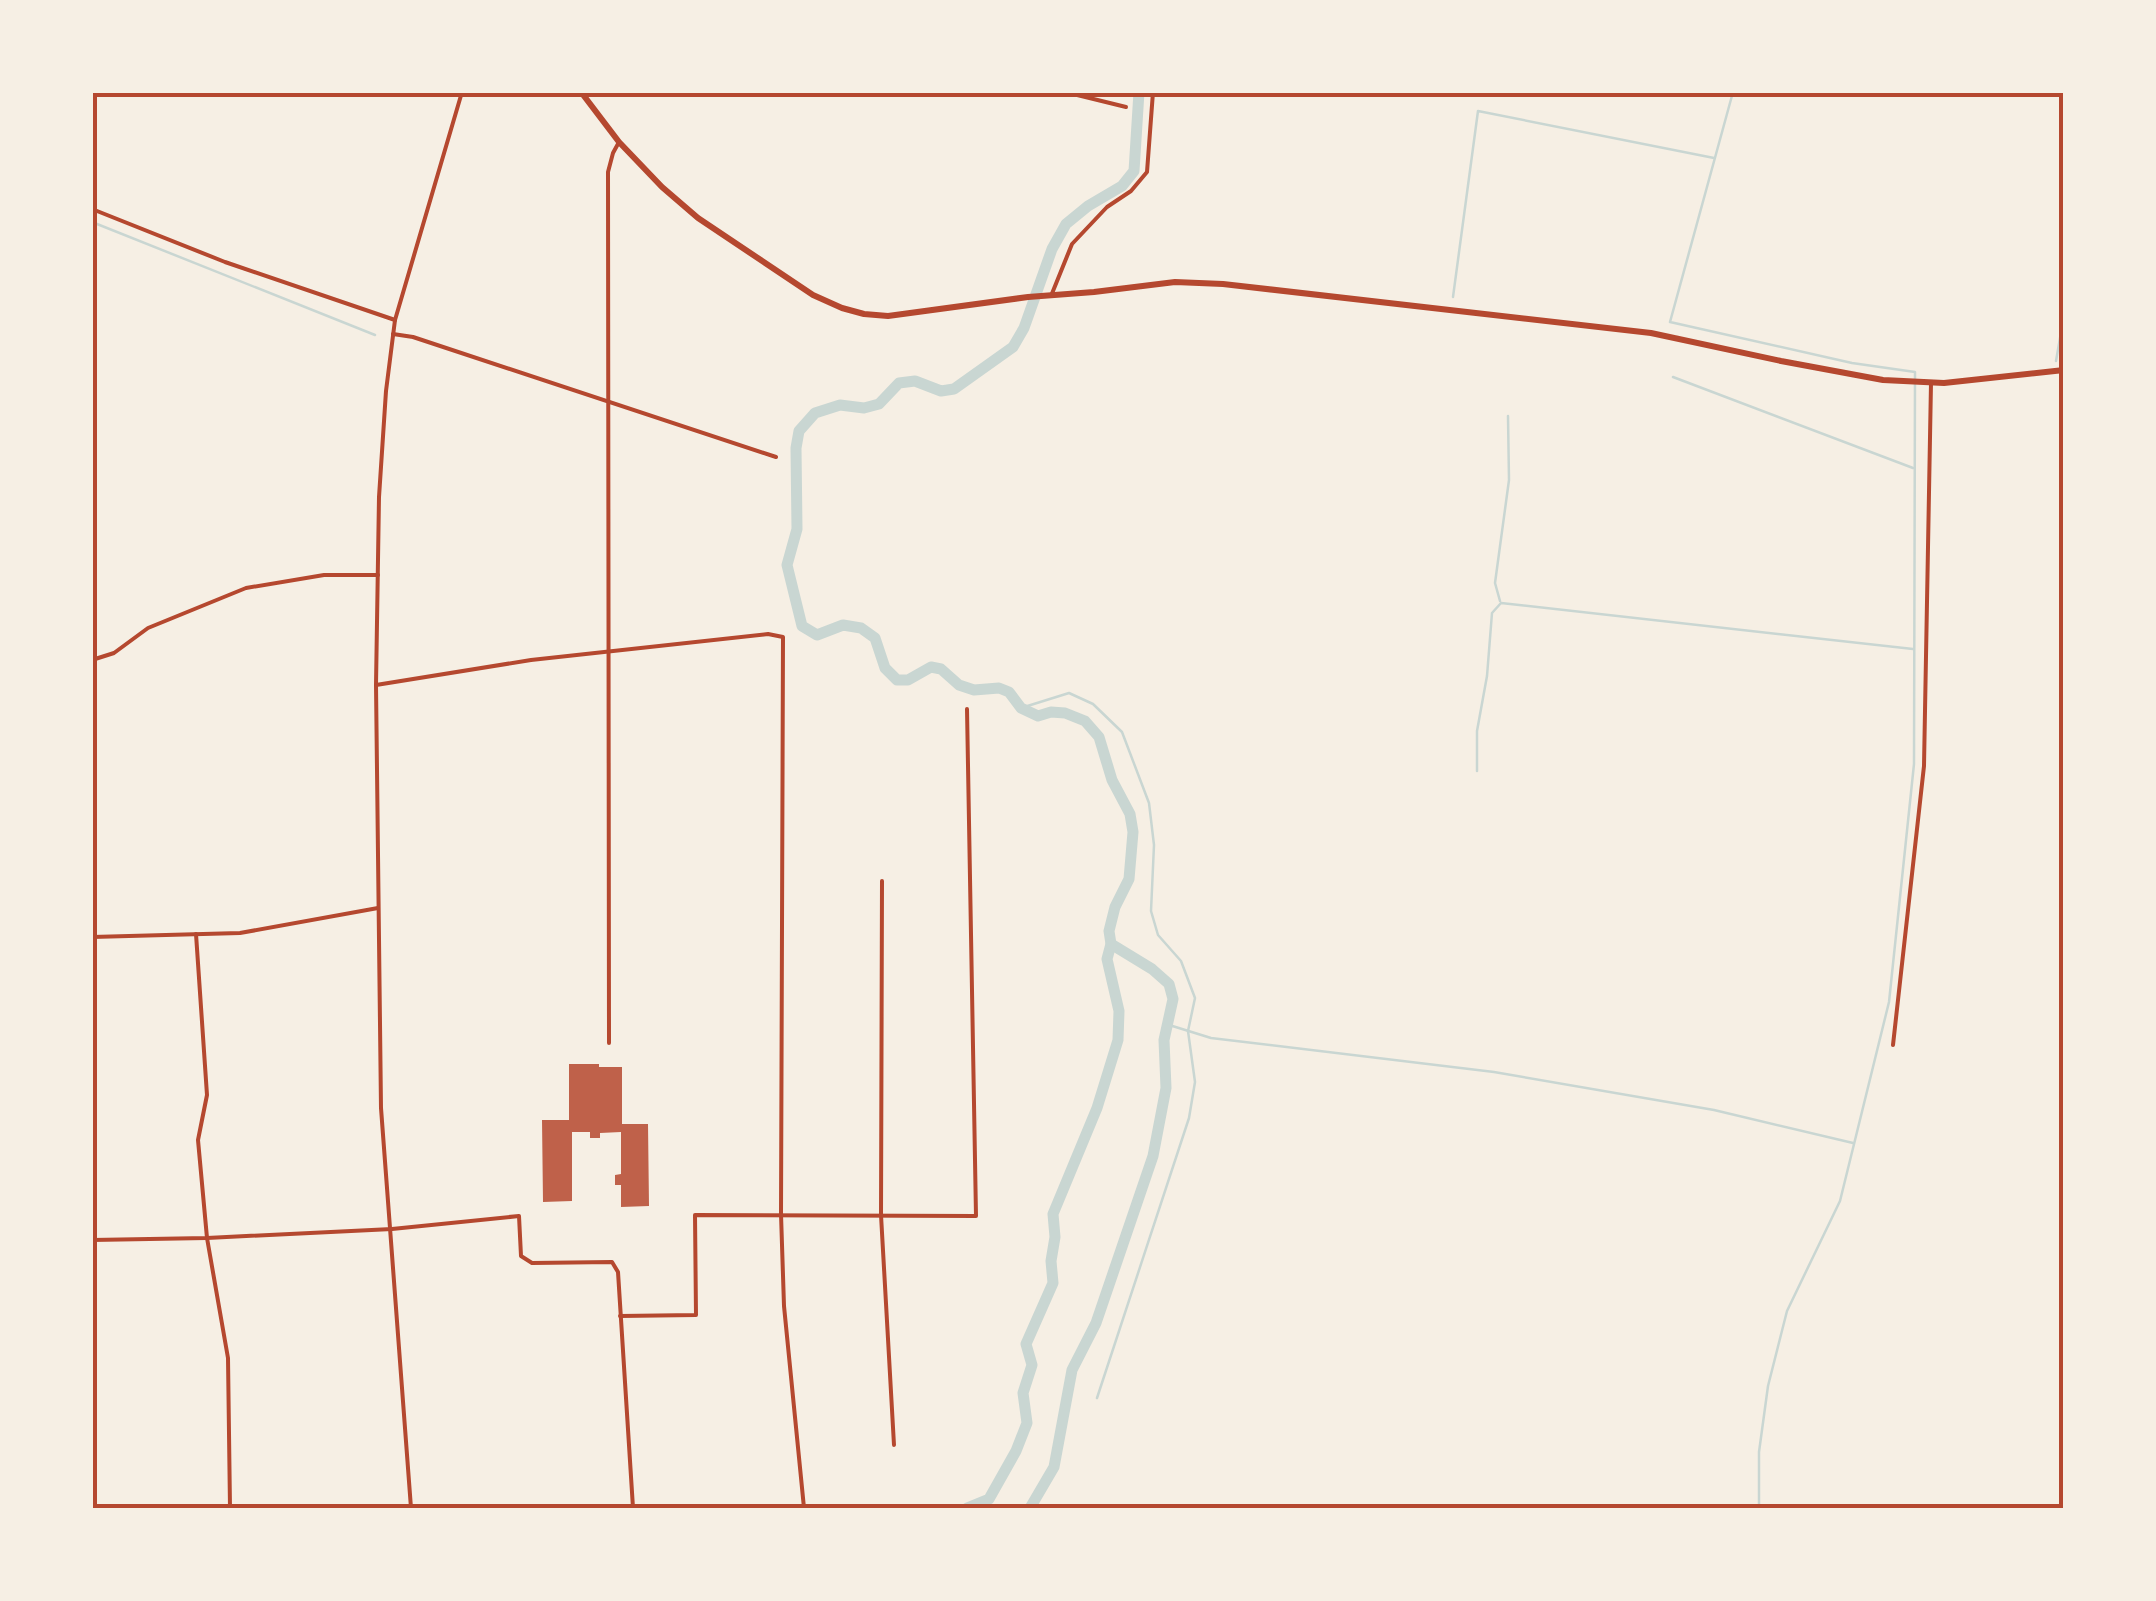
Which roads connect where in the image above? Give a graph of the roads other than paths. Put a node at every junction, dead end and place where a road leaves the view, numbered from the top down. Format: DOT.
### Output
graph roads {
  1 [pos="462,92"];
  2 [pos="581,92"];
  3 [pos="1065,92"];
  4 [pos="1152,92"];
  5 [pos="1126,107"];
  6 [pos="619,142"];
  7 [pos="92,208"];
  8 [pos="1051,296"];
  9 [pos="395,320"];
  10 [pos="393,334"];
  11 [pos="2064,370"];
  12 [pos="1931,383"];
  13 [pos="608,401"];
  14 [pos="776,457"];
  15 [pos="378,575"];
  16 [pos="610,652"];
  17 [pos="92,660"];
  18 [pos="376,685"];
  19 [pos="967,709"];
  20 [pos="882,881"];
  21 [pos="378,908"];
  22 [pos="196,934"];
  23 [pos="92,937"];
  24 [pos="610,1044"];
  25 [pos="1893,1045"];
  26 [pos="781,1214"];
  27 [pos="881,1215"];
  28 [pos="392,1228"];
  29 [pos="207,1238"];
  30 [pos="92,1240"];
  31 [pos="620,1316"];
  32 [pos="894,1445"];
  33 [pos="230,1508"];
  34 [pos="411,1508"];
  35 [pos="633,1508"];
  36 [pos="804,1508"];
  1 -- 9 [label="street"];
  2 -- 6 [label="main road"];
  3 -- 5 [label="street"];
  4 -- 8 [label="street"];
  6 -- 8 [label="main road"];
  6 -- 13 [label="street"];
  7 -- 9 [label="street"];
  8 -- 12 [label="main road"];
  9 -- 10 [label="street"];
  10 -- 13 [label="street"];
  10 -- 15 [label="street"];
  11 -- 12 [label="main road"];
  12 -- 25 [label="street"];
  13 -- 14 [label="street"];
  13 -- 16 [label="street"];
  15 -- 17 [label="street"];
  15 -- 18 [label="street"];
  16 -- 18 [label="street"];
  16 -- 24 [label="street"];
  16 -- 26 [label="street"];
  18 -- 21 [label="street"];
  19 -- 27 [label="street"];
  20 -- 27 [label="street"];
  21 -- 22 [label="street"];
  21 -- 28 [label="street"];
  22 -- 23 [label="street"];
  22 -- 29 [label="street"];
  26 -- 27 [label="street"];
  26 -- 31 [label="street"];
  26 -- 36 [label="street"];
  27 -- 32 [label="street"];
  28 -- 29 [label="street"];
  28 -- 31 [label="street"];
  28 -- 34 [label="street"];
  29 -- 30 [label="street"];
  29 -- 33 [label="street"];
  31 -- 35 [label="street"];
}
